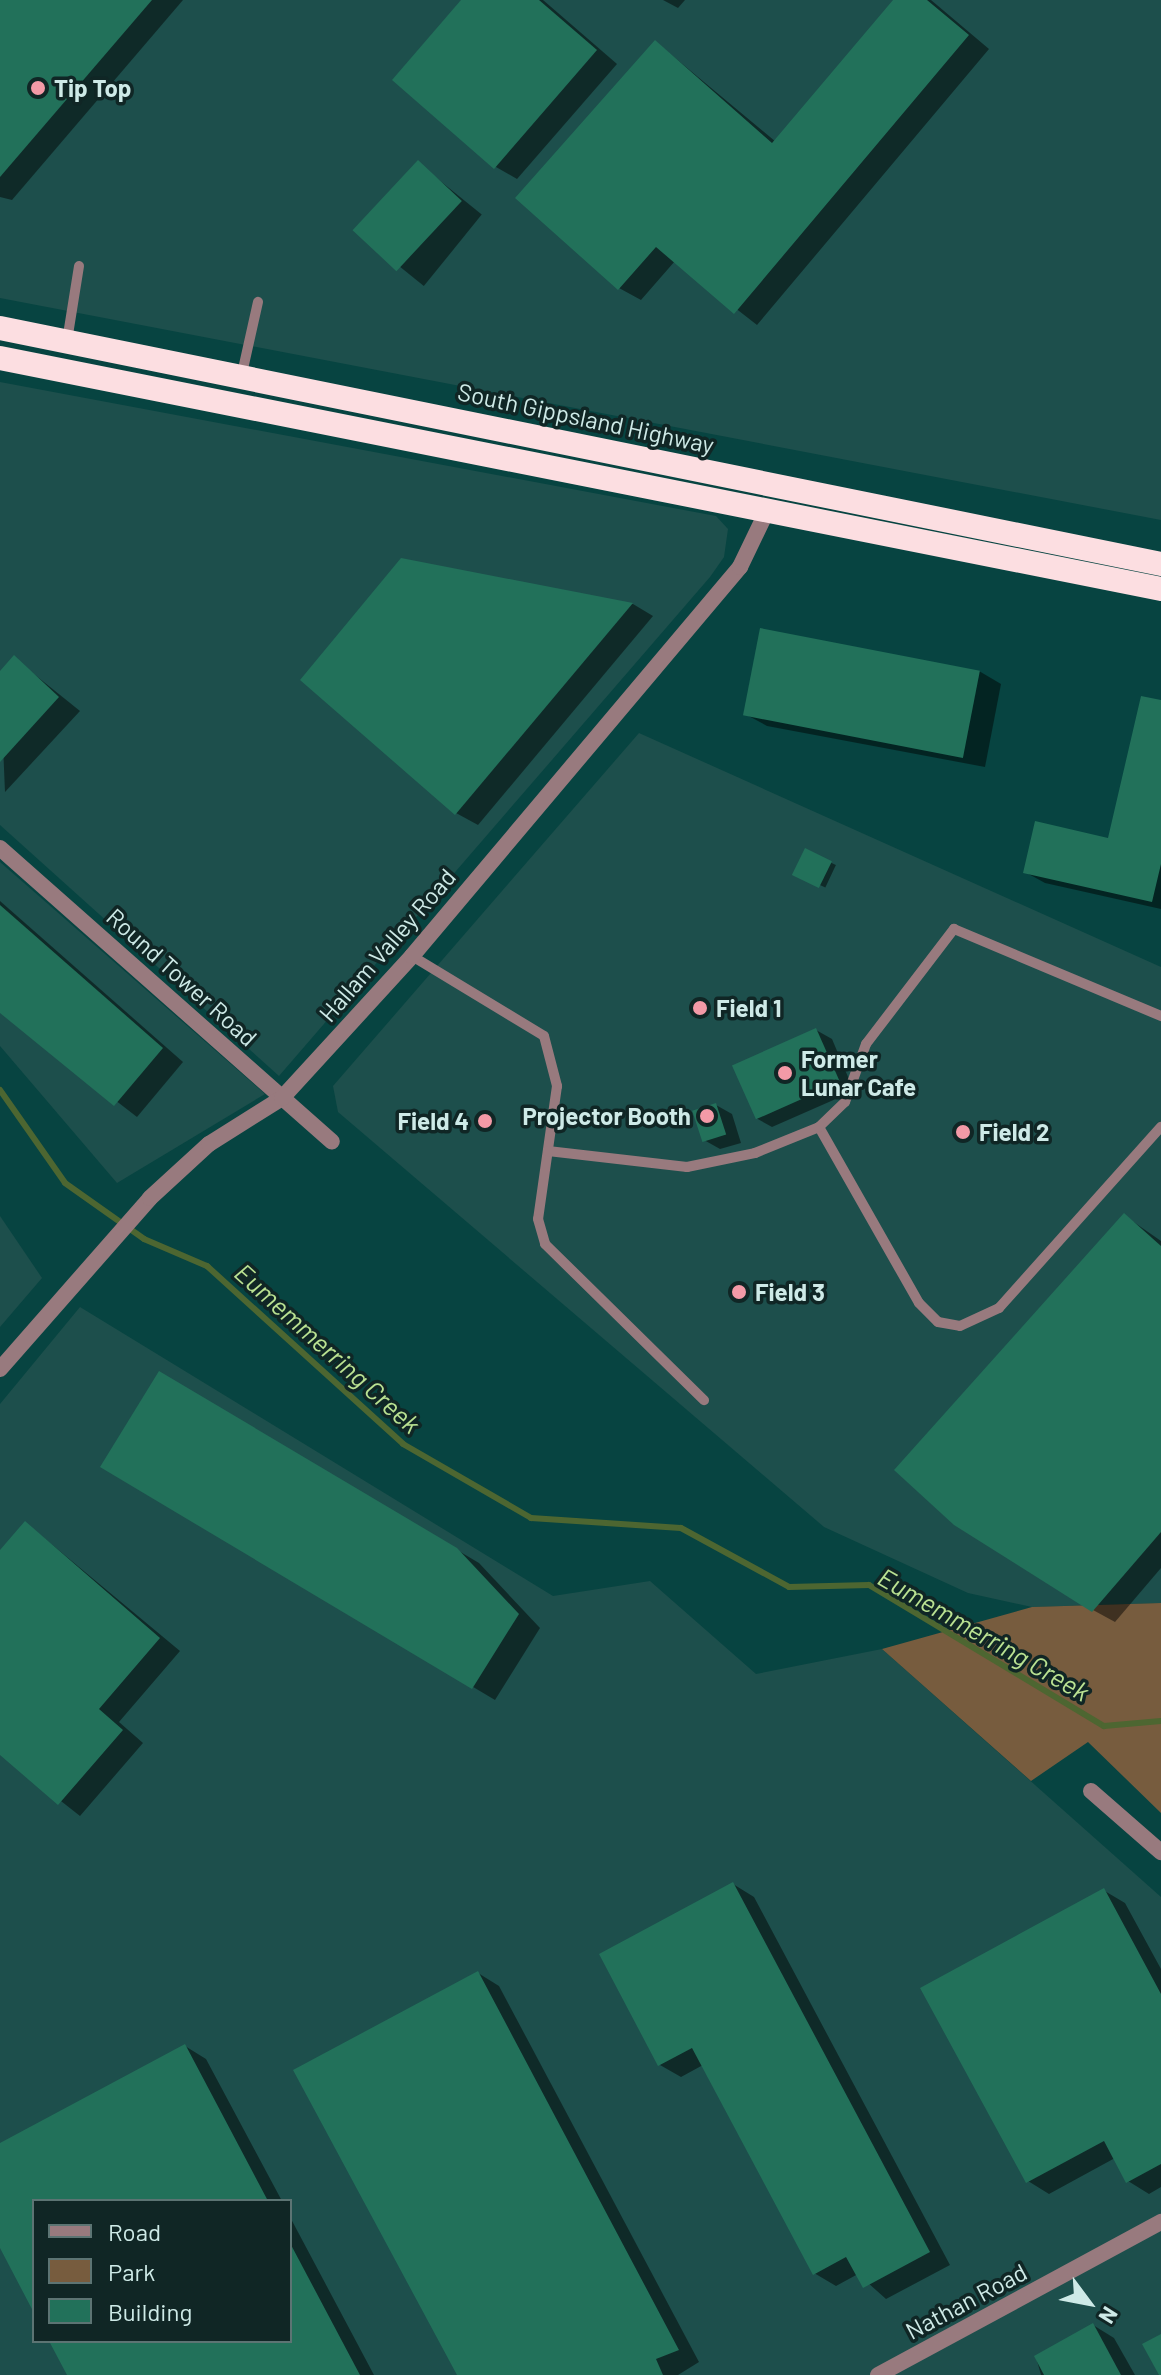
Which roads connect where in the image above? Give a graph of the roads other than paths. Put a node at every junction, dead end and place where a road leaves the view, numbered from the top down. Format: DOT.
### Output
graph roads {
  1 [pos="79,266"];
  2 [pos="258,302"];
  3 [pos="0,328"];
  4 [pos="67,341"];
  5 [pos="0,358"];
  6 [pos="60,369"];
  7 [pos="241,378"];
  8 [pos="233,405"];
  9 [pos="472,424"];
  10 [pos="466,450"];
  11 [pos="774,486"];
  12 [pos="767,511"];
  13 [pos="1093,550"];
  14 [pos="1161,564"];
  15 [pos="1088,576"];
  16 [pos="1161,589"];
  17 [pos="0,848"];
  18 [pos="412,956"];
  19 [pos="1161,1016"];
  20 [pos="282,1098"];
  21 [pos="819,1127"];
  22 [pos="1161,1127"];
  23 [pos="332,1142"];
  24 [pos="548,1151"];
  25 [pos="0,1369"];
  26 [pos="704,1400"];
  27 [pos="1091,1791"];
  28 [pos="1161,1852"];
  29 [pos="1161,2222"];
  30 [pos="878,2375"];
  1 -- 4 [label="lane"];
  2 -- 7 [label="lane"];
  3 -- 4 [label="highway, South Gippsland Highway"];
  4 -- 6 [label="highway"];
  4 -- 7 [label="highway, South Gippsland Highway"];
  5 -- 6 [label="highway"];
  6 -- 8 [label="highway"];
  7 -- 8 [label="highway"];
  7 -- 9 [label="highway, South Gippsland Highway"];
  8 -- 10 [label="highway"];
  9 -- 10 [label="highway"];
  9 -- 11 [label="highway, South Gippsland Highway"];
  10 -- 12 [label="highway"];
  11 -- 12 [label="highway"];
  11 -- 13 [label="highway, South Gippsland Highway"];
  12 -- 15 [label="highway"];
  12 -- 18 [label="street, Hallam Valley Road"];
  13 -- 14 [label="highway, South Gippsland Highway"];
  13 -- 15 [label="highway"];
  15 -- 16 [label="highway"];
  17 -- 20 [label="street, Round Tower Road"];
  18 -- 20 [label="street, Hallam Valley Road"];
  18 -- 24 [label="lane"];
  19 -- 21 [label="lane"];
  20 -- 23 [label="street, Round Tower Road"];
  20 -- 25 [label="street, Hallam Valley Road"];
  21 -- 22 [label="lane"];
  21 -- 24 [label="lane"];
  24 -- 26 [label="lane"];
  27 -- 28 [label="street"];
  29 -- 30 [label="street, Nathan Road"];
}
